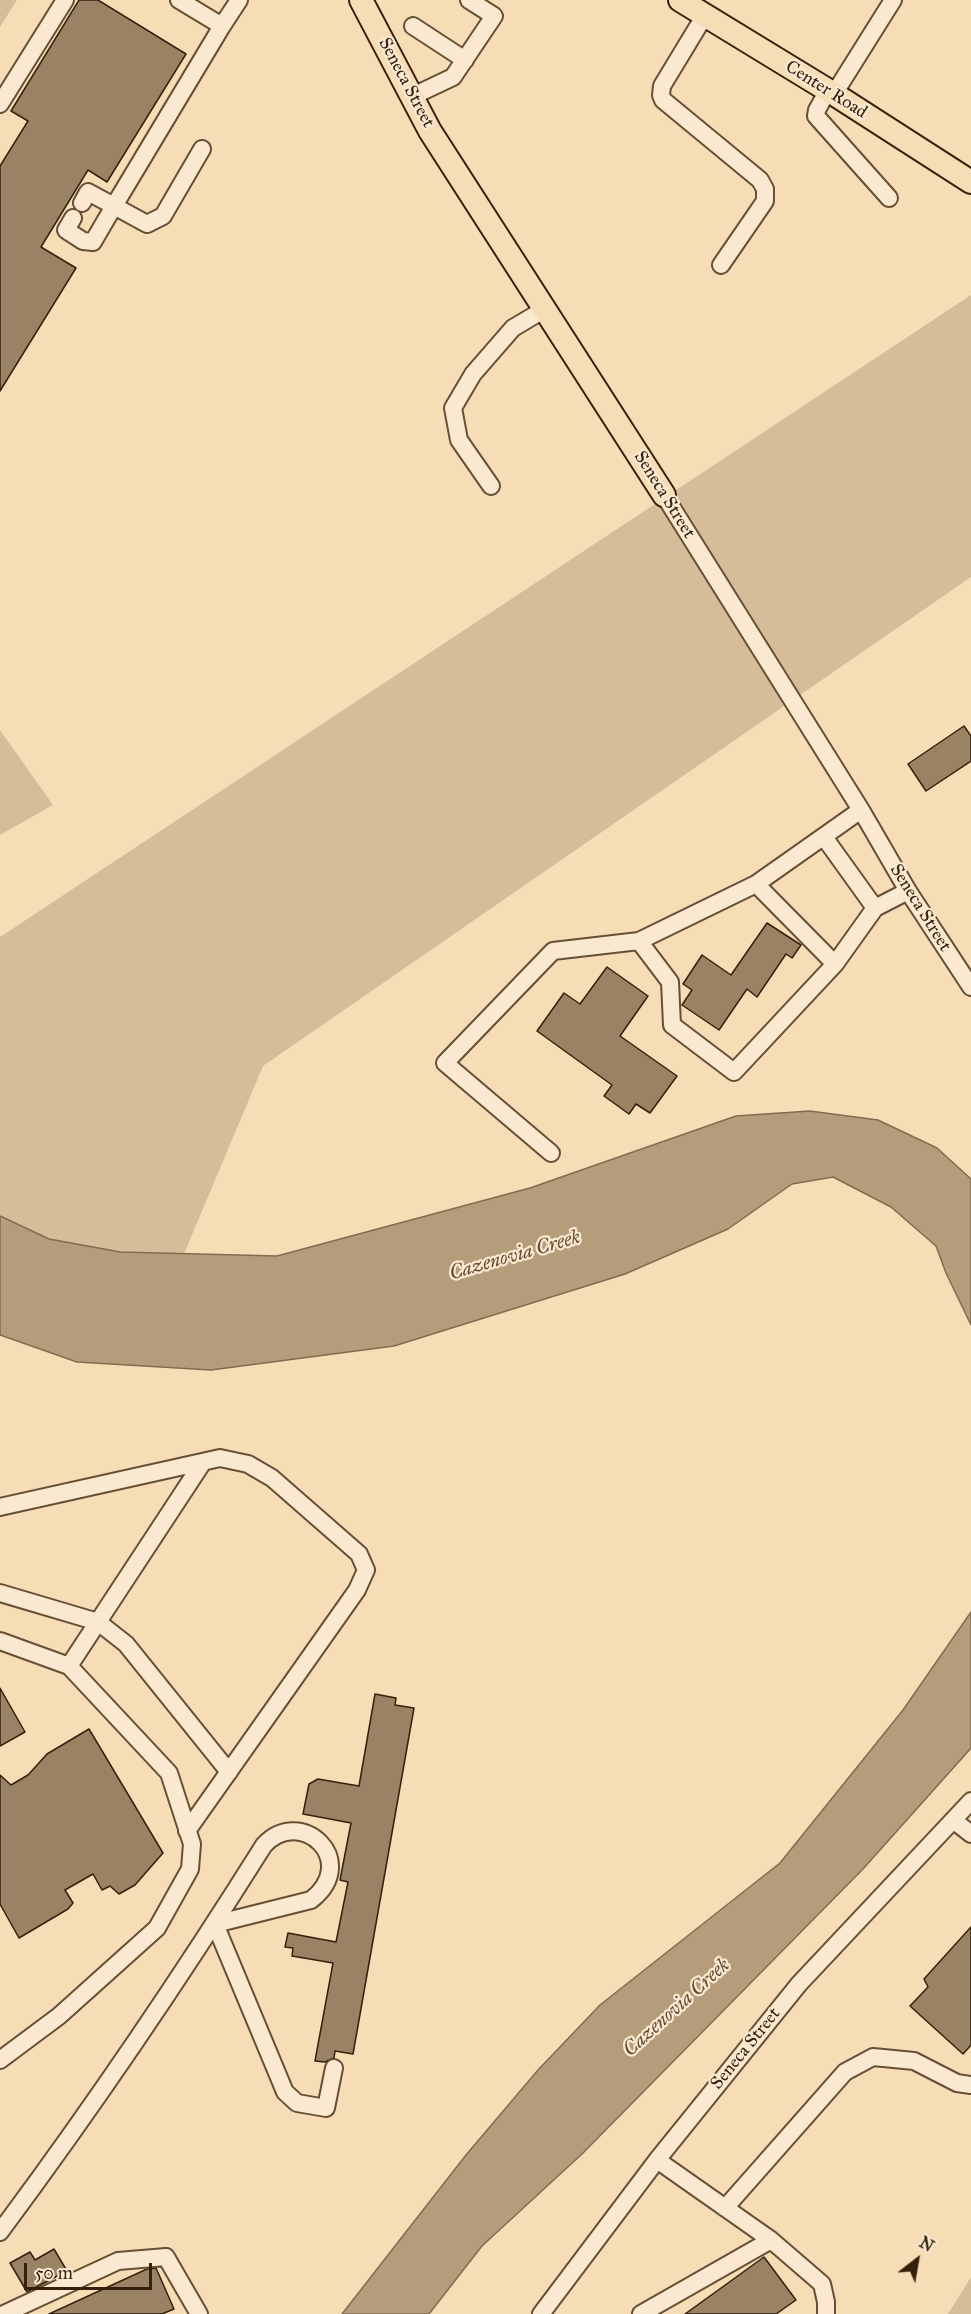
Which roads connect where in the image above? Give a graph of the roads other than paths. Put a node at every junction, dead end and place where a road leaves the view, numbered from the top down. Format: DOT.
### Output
graph roads {
  1 [pos="65,0"];
  2 [pos="179,0"];
  3 [pos="239,0"];
  4 [pos="361,0"];
  5 [pos="469,0"];
  6 [pos="680,0"];
  7 [pos="893,0"];
  8 [pos="705,15"];
  9 [pos="222,26"];
  10 [pos="413,26"];
  11 [pos="465,60"];
  12 [pos="831,92"];
  13 [pos="413,96"];
  14 [pos="0,104"];
  15 [pos="202,149"];
  16 [pos="971,182"];
  17 [pos="889,198"];
  18 [pos="114,206"];
  19 [pos="721,264"];
  20 [pos="545,309"];
  21 [pos="491,486"];
  22 [pos="664,495"];
  23 [pos="861,810"];
  24 [pos="824,837"];
  25 [pos="756,884"];
  26 [pos="908,891"];
  27 [pos="875,908"];
  28 [pos="639,941"];
  29 [pos="836,964"];
  30 [pos="971,987"];
  31 [pos="551,1153"];
  32 [pos="203,1462"];
  33 [pos="0,1507"];
  34 [pos="0,1593"];
  35 [pos="98,1622"];
  36 [pos="0,1641"];
  37 [pos="69,1666"];
  38 [pos="229,1772"];
  39 [pos="971,1801"];
  40 [pos="953,1820"];
  41 [pos="188,1831"];
  42 [pos="971,1834"];
  43 [pos="214,1924"];
  44 [pos="0,2060"];
  45 [pos="334,2068"];
  46 [pos="971,2085"];
  47 [pos="657,2160"];
  48 [pos="725,2208"];
  49 [pos="0,2232"];
  50 [pos="771,2240"];
  51 [pos="543,2313"];
  52 [pos="4,2314"];
  53 [pos="199,2314"];
  54 [pos="641,2314"];
  55 [pos="826,2314"];
  1 -- 14 [label="street"];
  2 -- 9 [label="street"];
  3 -- 9 [label="street"];
  4 -- 13 [label="main road, Seneca Street"];
  5 -- 11 [label="street"];
  6 -- 8 [label="main road, Center Road"];
  7 -- 12 [label="street"];
  8 -- 12 [label="main road, Center Road"];
  8 -- 19 [label="street"];
  9 -- 18 [label="street"];
  10 -- 11 [label="street"];
  11 -- 13 [label="street"];
  12 -- 16 [label="main road, Center Road"];
  12 -- 17 [label="street"];
  13 -- 20 [label="main road, Seneca Street"];
  15 -- 18 [label="street"];
  18 -- 18 [label="street"];
  20 -- 21 [label="street"];
  20 -- 22 [label="main road, Seneca Street"];
  22 -- 23 [label="street, Seneca Street"];
  23 -- 24 [label="street"];
  23 -- 26 [label="street, Seneca Street"];
  24 -- 25 [label="street"];
  24 -- 27 [label="street"];
  25 -- 28 [label="street"];
  25 -- 29 [label="street"];
  26 -- 27 [label="street"];
  26 -- 30 [label="street, Seneca Street"];
  27 -- 29 [label="street"];
  28 -- 29 [label="street"];
  28 -- 31 [label="street"];
  32 -- 33 [label="street"];
  32 -- 35 [label="street"];
  32 -- 38 [label="street"];
  34 -- 35 [label="street"];
  35 -- 37 [label="street"];
  35 -- 38 [label="street"];
  36 -- 37 [label="street"];
  37 -- 41 [label="street"];
  38 -- 41 [label="street"];
  39 -- 40 [label="street, Seneca Street"];
  40 -- 42 [label="street"];
  40 -- 47 [label="street, Seneca Street"];
  41 -- 44 [label="street"];
  43 -- 43 [label="street"];
  43 -- 45 [label="street"];
  43 -- 49 [label="street"];
  46 -- 48 [label="street"];
  47 -- 48 [label="street"];
  47 -- 51 [label="street, Seneca Street"];
  48 -- 50 [label="street"];
  50 -- 54 [label="street"];
  50 -- 55 [label="street"];
  52 -- 53 [label="street"];
}
